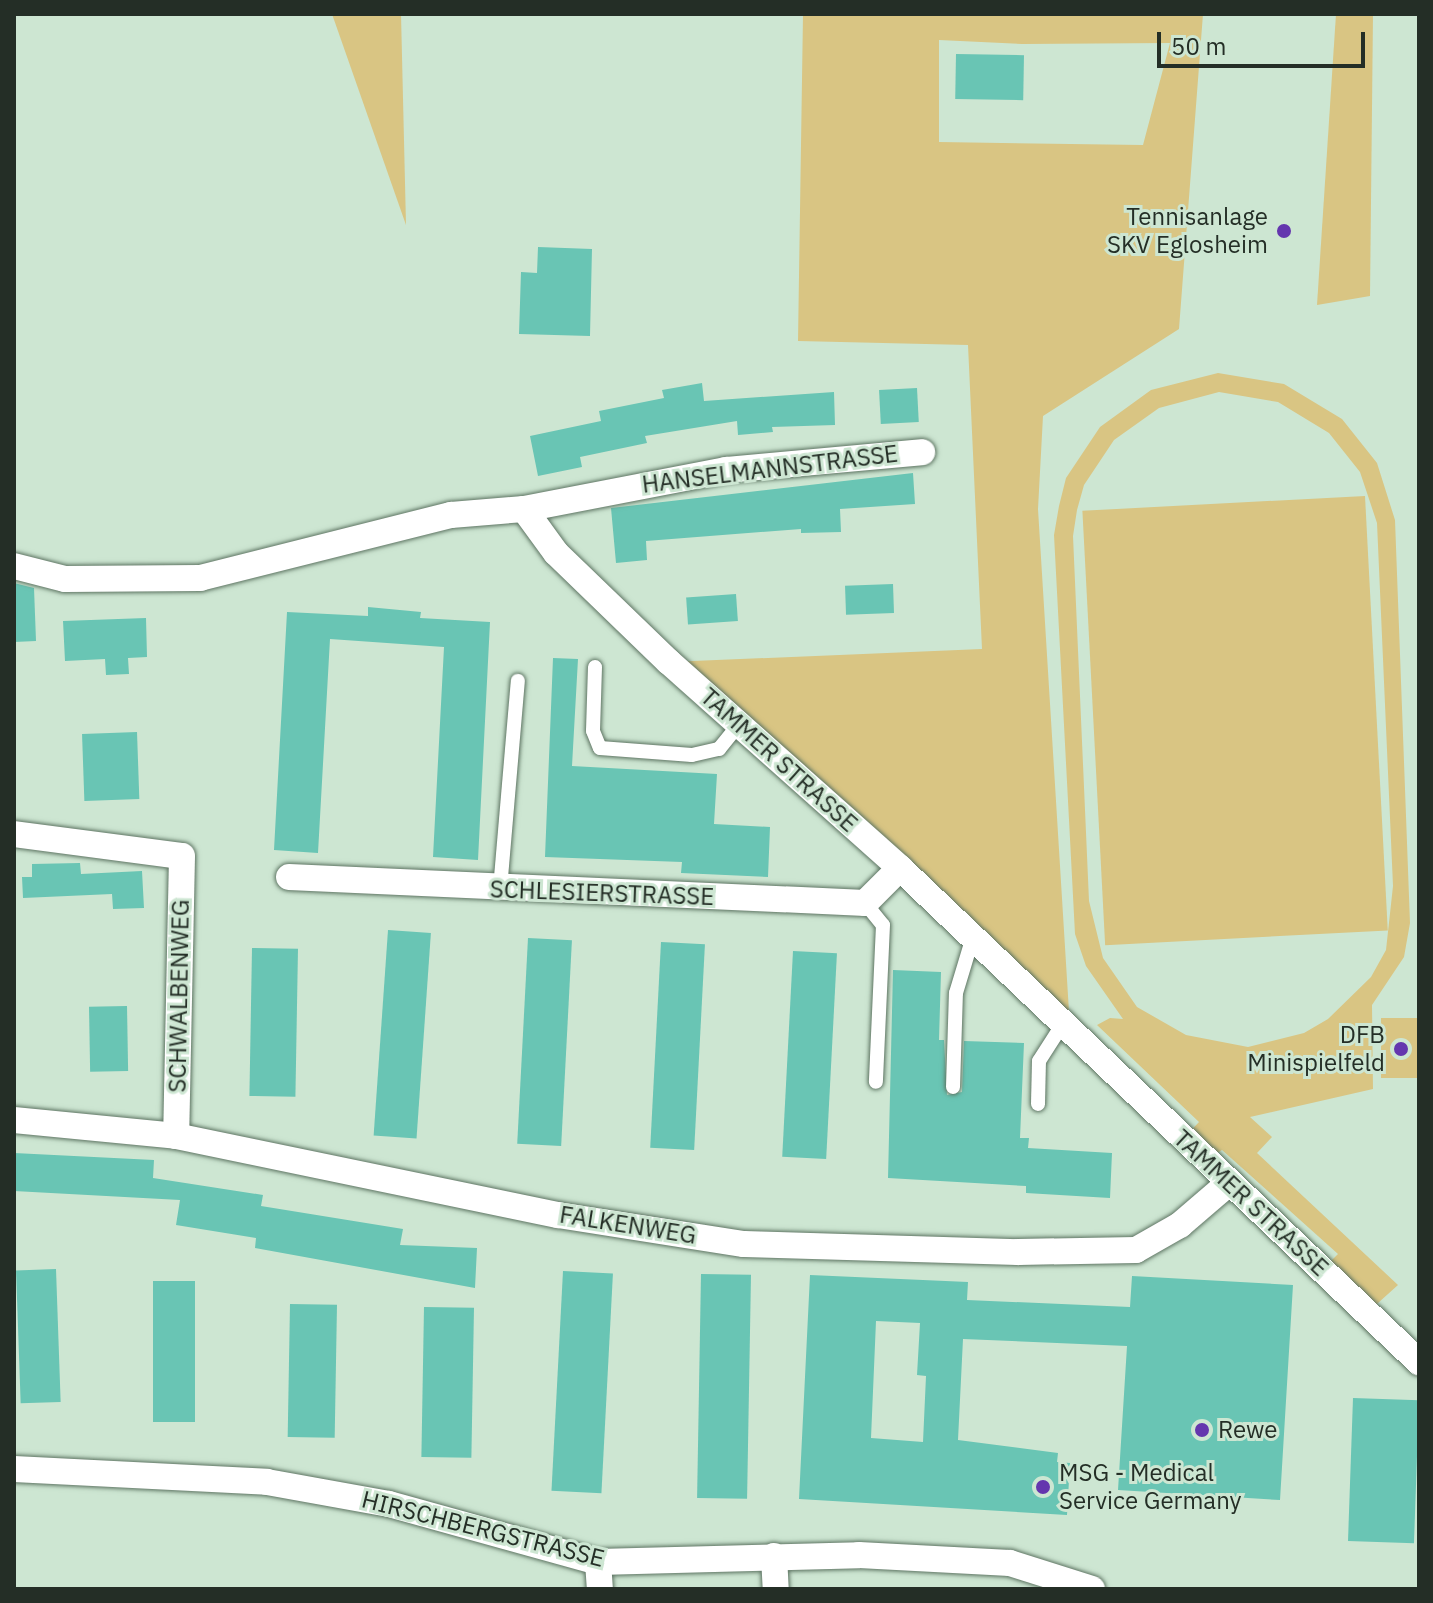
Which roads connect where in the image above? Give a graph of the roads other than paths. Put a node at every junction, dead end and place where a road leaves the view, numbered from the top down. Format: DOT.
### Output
graph roads {
  1 [pos="922,452"];
  2 [pos="524,509"];
  3 [pos="14,566"];
  4 [pos="595,667"];
  5 [pos="518,681"];
  6 [pos="739,724"];
  7 [pos="14,834"];
  8 [pos="900,868"];
  9 [pos="289,877"];
  10 [pos="500,889"];
  11 [pos="865,903"];
  12 [pos="972,940"];
  13 [pos="1064,1022"];
  14 [pos="876,1082"];
  15 [pos="953,1087"];
  16 [pos="1038,1104"];
  17 [pos="14,1120"];
  18 [pos="176,1136"];
  19 [pos="1229,1183"];
  20 [pos="1419,1362"];
  21 [pos="14,1469"];
  22 [pos="774,1556"];
  23 [pos="598,1562"];
  24 [pos="600,1589"];
  25 [pos="776,1589"];
  26 [pos="1092,1589"];
  1 -- 2 [label="street, HANSELMANNSTRASSE"];
  2 -- 3 [label="street"];
  2 -- 6 [label="street, TAMMER STRASSE"];
  4 -- 6 [label="lane"];
  5 -- 10 [label="lane"];
  6 -- 8 [label="street, TAMMER STRASSE"];
  7 -- 18 [label="street, SCHWALBENWEG"];
  8 -- 11 [label="street"];
  8 -- 12 [label="street, TAMMER STRASSE"];
  9 -- 10 [label="street, SCHLESIERSTRASSE"];
  10 -- 11 [label="street, SCHLESIERSTRASSE"];
  11 -- 14 [label="lane"];
  12 -- 13 [label="street, TAMMER STRASSE"];
  12 -- 15 [label="lane"];
  13 -- 16 [label="lane"];
  13 -- 19 [label="street, TAMMER STRASSE"];
  17 -- 18 [label="street, FALKENWEG"];
  18 -- 19 [label="street, FALKENWEG"];
  19 -- 20 [label="street, TAMMER STRASSE"];
  21 -- 23 [label="street, HIRSCHBERGSTRASSE"];
  22 -- 23 [label="street, HIRSCHBERGSTRASSE"];
  22 -- 25 [label="street"];
  22 -- 26 [label="street, HIRSCHBERGSTRASSE"];
  23 -- 24 [label="street"];
}
